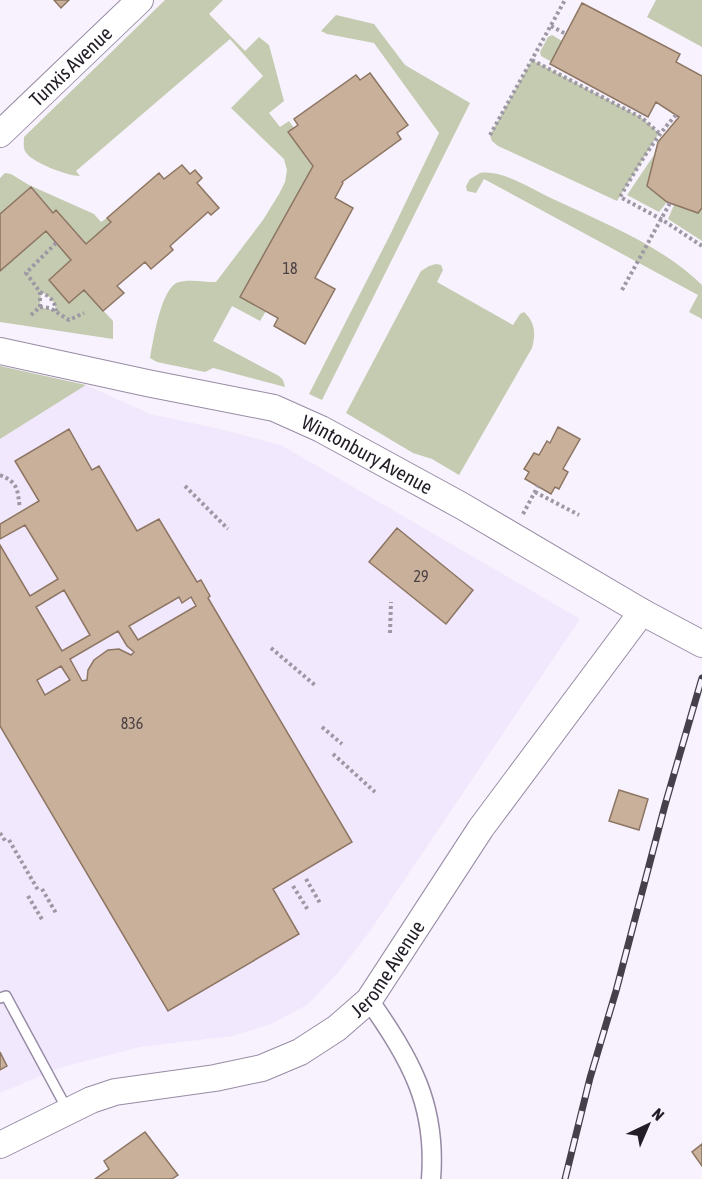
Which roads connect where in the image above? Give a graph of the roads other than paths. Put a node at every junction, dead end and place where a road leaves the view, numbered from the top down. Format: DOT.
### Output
graph roads {
  1 [pos="140,0"];
  2 [pos="0,134"];
  3 [pos="0,351"];
  4 [pos="642,612"];
  5 [pos="702,644"];
  6 [pos="0,998"];
  7 [pos="369,1000"];
  8 [pos="69,1111"];
  9 [pos="0,1145"];
  10 [pos="431,1179"];
  1 -- 2 [label="street, Tunxis Avenue"];
  3 -- 4 [label="street, Wintonbury Avenue"];
  4 -- 5 [label="street, Wintonbury Avenue"];
  4 -- 7 [label="street, Jerome Avenue"];
  6 -- 8 [label="lane"];
  7 -- 8 [label="street, Jerome Avenue"];
  7 -- 10 [label="street"];
  8 -- 9 [label="street, Jerome Avenue"];
}
